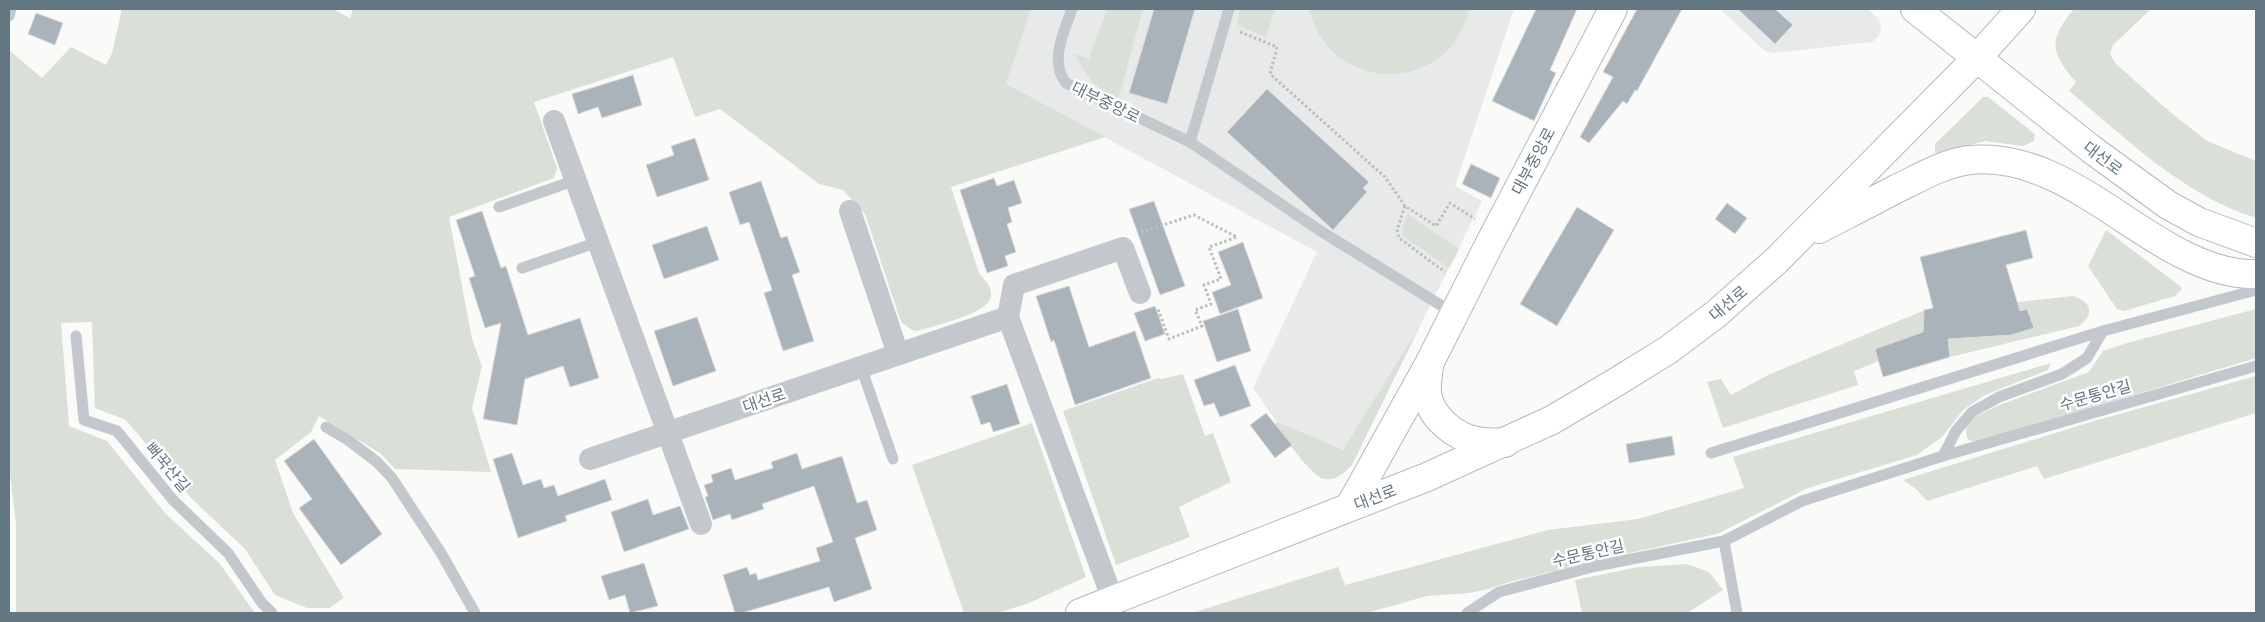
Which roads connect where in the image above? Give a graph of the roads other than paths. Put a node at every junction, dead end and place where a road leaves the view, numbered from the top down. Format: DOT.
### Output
graph roads {
  1 [pos="11,9"];
  2 [pos="1072,9"];
  3 [pos="1229,9"];
  4 [pos="1613,9"];
  5 [pos="1915,9"];
  6 [pos="2021,9"];
  7 [pos="9,16"];
  8 [pos="1977,58"];
  9 [pos="554,122"];
  10 [pos="1190,142"];
  11 [pos="576,180"];
  12 [pos="499,207"];
  13 [pos="850,210"];
  14 [pos="1797,240"];
  15 [pos="598,242"];
  16 [pos="2256,243"];
  17 [pos="522,268"];
  18 [pos="2256,274"];
  19 [pos="2256,290"];
  20 [pos="1139,291"];
  21 [pos="1455,314"];
  22 [pos="1008,317"];
  23 [pos="2103,331"];
  24 [pos="76,336"];
  25 [pos="898,354"];
  26 [pos="1429,364"];
  27 [pos="2256,366"];
  28 [pos="861,367"];
  29 [pos="326,427"];
  30 [pos="667,432"];
  31 [pos="1504,443"];
  32 [pos="1712,452"];
  33 [pos="1943,456"];
  34 [pos="590,459"];
  35 [pos="893,459"];
  36 [pos="1350,506"];
  37 [pos="701,524"];
  38 [pos="1724,541"];
  39 [pos="1112,600"];
  40 [pos="272,613"];
  41 [pos="476,613"];
  42 [pos="1080,613"];
  43 [pos="1466,613"];
  44 [pos="1737,613"];
  1 -- 7 [label="lane"];
  2 -- 10 [label="lane, 대부중앙로"];
  3 -- 10 [label="lane"];
  4 -- 21 [label="street, 대부중앙로"];
  5 -- 8 [label="street"];
  6 -- 8 [label="street"];
  8 -- 14 [label="street, 대선로"];
  8 -- 16 [label="street, 대선로"];
  9 -- 11 [label="street"];
  10 -- 21 [label="lane, 대부중앙로"];
  11 -- 12 [label="lane"];
  11 -- 15 [label="street"];
  13 -- 25 [label="street"];
  14 -- 18 [label="street"];
  14 -- 31 [label="street, 대선로"];
  15 -- 17 [label="lane"];
  15 -- 30 [label="street"];
  19 -- 23 [label="lane"];
  20 -- 22 [label="street"];
  21 -- 26 [label="street, 대부중앙로"];
  22 -- 25 [label="street, 대선로"];
  22 -- 39 [label="street"];
  23 -- 32 [label="lane"];
  23 -- 33 [label="lane, 수문통안길"];
  24 -- 40 [label="lane, 뻐꾹산길"];
  25 -- 28 [label="street, 대선로"];
  26 -- 31 [label="street"];
  26 -- 36 [label="street, 대부중앙로"];
  27 -- 33 [label="lane, 수문통안길"];
  28 -- 30 [label="street, 대선로"];
  28 -- 35 [label="lane"];
  29 -- 41 [label="lane"];
  30 -- 34 [label="street, 대선로"];
  30 -- 37 [label="street"];
  31 -- 36 [label="street, 대선로"];
  33 -- 38 [label="lane, 수문통안길"];
  36 -- 39 [label="street, 대선로"];
  38 -- 43 [label="lane, 수문통안길"];
  38 -- 44 [label="lane"];
  39 -- 42 [label="street, 대선로"];
}
